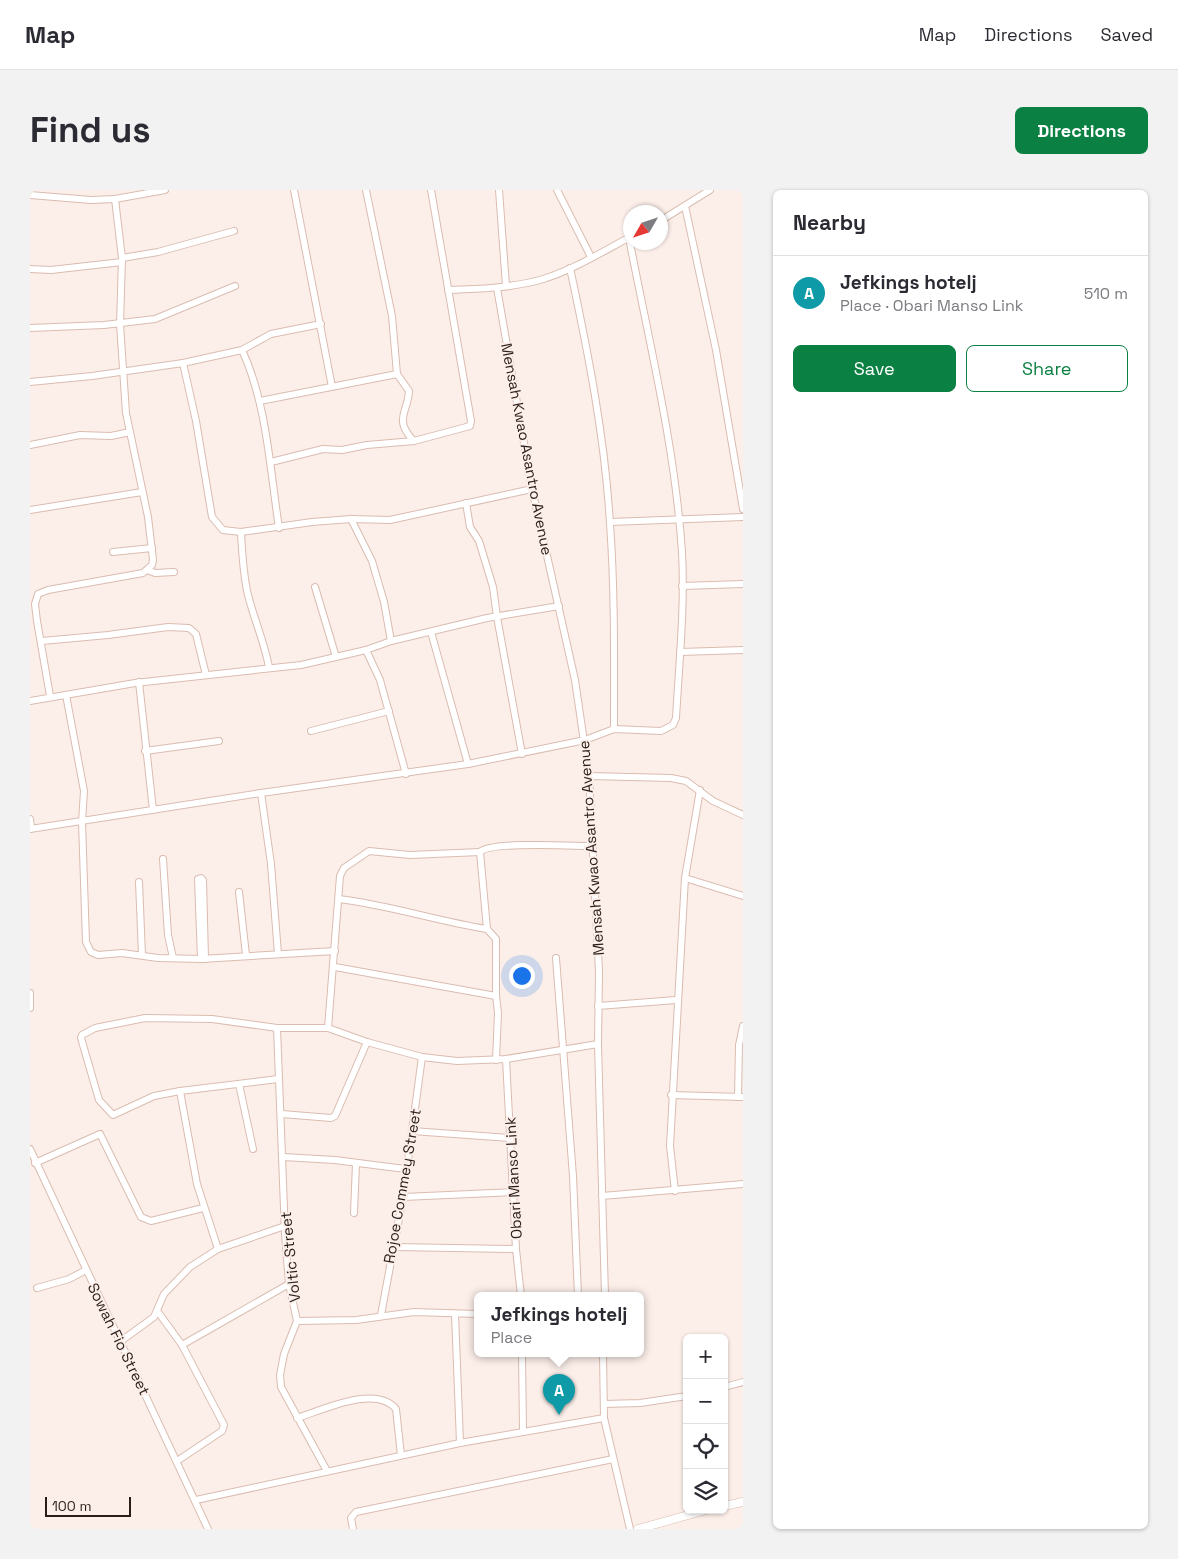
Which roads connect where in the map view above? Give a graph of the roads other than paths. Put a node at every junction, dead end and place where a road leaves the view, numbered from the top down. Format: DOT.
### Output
graph roads {
  1 [pos="165,190"];
  2 [pos="294,190"];
  3 [pos="366,190"];
  4 [pos="430,190"];
  5 [pos="498,190"];
  6 [pos="557,190"];
  7 [pos="710,190"];
  8 [pos="30,196"];
  9 [pos="116,199"];
  10 [pos="685,206"];
  11 [pos="668,216"];
  12 [pos="234,231"];
  13 [pos="623,241"];
  14 [pos="632,250"];
  15 [pos="590,257"];
  16 [pos="122,260"];
  17 [pos="570,268"];
  18 [pos="30,269"];
  19 [pos="235,286"];
  20 [pos="506,286"];
  21 [pos="497,288"];
  22 [pos="448,290"];
  23 [pos="120,324"];
  24 [pos="321,324"];
  25 [pos="30,328"];
  26 [pos="242,350"];
  27 [pos="183,363"];
  28 [pos="123,371"];
  29 [pos="397,374"];
  30 [pos="30,382"];
  31 [pos="332,387"];
  32 [pos="260,401"];
  33 [pos="130,432"];
  34 [pos="414,441"];
  35 [pos="30,445"];
  36 [pos="271,462"];
  37 [pos="532,489"];
  38 [pos="142,492"];
  39 [pos="466,503"];
  40 [pos="743,509"];
  41 [pos="30,510"];
  42 [pos="743,517"];
  43 [pos="351,519"];
  44 [pos="679,521"];
  45 [pos="610,522"];
  46 [pos="279,528"];
  47 [pos="241,532"];
  48 [pos="152,548"];
  49 [pos="113,552"];
  50 [pos="147,570"];
  51 [pos="174,572"];
  52 [pos="743,584"];
  53 [pos="682,586"];
  54 [pos="315,587"];
  55 [pos="559,606"];
  56 [pos="497,617"];
  57 [pos="431,632"];
  58 [pos="42,641"];
  59 [pos="391,641"];
  60 [pos="366,650"];
  61 [pos="743,650"];
  62 [pos="680,652"];
  63 [pos="336,657"];
  64 [pos="269,666"];
  65 [pos="206,675"];
  66 [pos="139,682"];
  67 [pos="66,695"];
  68 [pos="50,696"];
  69 [pos="30,700"];
  70 [pos="389,711"];
  71 [pos="614,729"];
  72 [pos="311,731"];
  73 [pos="585,740"];
  74 [pos="218,741"];
  75 [pos="146,751"];
  76 [pos="522,754"];
  77 [pos="468,764"];
  78 [pos="406,774"];
  79 [pos="589,776"];
  80 [pos="700,790"];
  81 [pos="261,793"];
  82 [pos="153,810"];
  83 [pos="743,815"];
  84 [pos="30,819"];
  85 [pos="82,822"];
  86 [pos="31,828"];
  87 [pos="591,846"];
  88 [pos="480,852"];
  89 [pos="163,858"];
  90 [pos="685,878"];
  91 [pos="139,882"];
  92 [pos="238,892"];
  93 [pos="743,896"];
  94 [pos="338,899"];
  95 [pos="202,909"];
  96 [pos="487,928"];
  97 [pos="335,951"];
  98 [pos="278,954"];
  99 [pos="142,955"];
  100 [pos="246,955"];
  101 [pos="173,958"];
  102 [pos="556,958"];
  103 [pos="203,959"];
  104 [pos="335,967"];
  105 [pos="30,993"];
  106 [pos="496,996"];
  107 [pos="676,1000"];
  108 [pos="598,1006"];
  109 [pos="30,1008"];
  110 [pos="743,1026"];
  111 [pos="277,1028"];
  112 [pos="328,1028"];
  113 [pos="367,1042"];
  114 [pos="598,1044"];
  115 [pos="564,1048"];
  116 [pos="422,1057"];
  117 [pos="506,1059"];
  118 [pos="496,1060"];
  119 [pos="278,1079"];
  120 [pos="239,1084"];
  121 [pos="180,1091"];
  122 [pos="672,1095"];
  123 [pos="741,1097"];
  124 [pos="282,1114"];
  125 [pos="412,1131"];
  126 [pos="510,1138"];
  127 [pos="30,1149"];
  128 [pos="253,1150"];
  129 [pos="283,1157"];
  130 [pos="35,1163"];
  131 [pos="356,1163"];
  132 [pos="405,1170"];
  133 [pos="743,1184"];
  134 [pos="675,1191"];
  135 [pos="514,1192"];
  136 [pos="602,1196"];
  137 [pos="402,1197"];
  138 [pos="203,1208"];
  139 [pos="354,1213"];
  140 [pos="285,1226"];
  141 [pos="395,1247"];
  142 [pos="218,1249"];
  143 [pos="516,1249"];
  144 [pos="86,1270"];
  145 [pos="289,1284"];
  146 [pos="37,1288"];
  147 [pos="521,1292"];
  148 [pos="578,1292"];
  149 [pos="605,1292"];
  150 [pos="158,1312"];
  151 [pos="456,1314"];
  152 [pos="474,1314"];
  153 [pos="381,1315"];
  154 [pos="297,1321"];
  155 [pos="121,1341"];
  156 [pos="182,1345"];
  157 [pos="522,1357"];
  158 [pos="603,1357"];
  159 [pos="743,1382"];
  160 [pos="728,1386"];
  161 [pos="683,1397"];
  162 [pos="604,1404"];
  163 [pos="297,1418"];
  164 [pos="604,1418"];
  165 [pos="523,1431"];
  166 [pos="460,1443"];
  167 [pos="401,1455"];
  168 [pos="613,1459"];
  169 [pos="177,1461"];
  170 [pos="327,1471"];
  171 [pos="196,1500"];
  172 [pos="743,1502"];
  173 [pos="728,1505"];
  174 [pos="692,1514"];
  175 [pos="208,1529"];
  176 [pos="353,1529"];
  177 [pos="630,1529"];
  178 [pos="638,1529"];
  1 -- 9 [label="street"];
  2 -- 24 [label="street"];
  3 -- 29 [label="street"];
  4 -- 22 [label="street"];
  5 -- 20 [label="street"];
  6 -- 15 [label="street"];
  7 -- 10 [label="street"];
  8 -- 9 [label="street"];
  9 -- 16 [label="street"];
  10 -- 11 [label="street"];
  10 -- 40 [label="street"];
  12 -- 16 [label="street"];
  13 -- 15 [label="street"];
  14 -- 44 [label="street"];
  15 -- 17 [label="street"];
  16 -- 18 [label="street"];
  16 -- 23 [label="street"];
  17 -- 20 [label="street"];
  17 -- 45 [label="street"];
  19 -- 23 [label="street"];
  20 -- 21 [label="street"];
  21 -- 22 [label="street"];
  21 -- 37 [label="street, Mensah Kwao Asantro Avenue"];
  22 -- 34 [label="street"];
  23 -- 25 [label="street"];
  23 -- 28 [label="street"];
  24 -- 26 [label="street"];
  24 -- 31 [label="street"];
  26 -- 27 [label="street"];
  26 -- 32 [label="street"];
  27 -- 28 [label="street"];
  27 -- 47 [label="street"];
  28 -- 30 [label="street"];
  28 -- 33 [label="street"];
  29 -- 31 [label="street"];
  29 -- 34 [label="street"];
  31 -- 32 [label="street"];
  32 -- 36 [label="street"];
  33 -- 35 [label="street"];
  33 -- 38 [label="street"];
  34 -- 36 [label="street"];
  36 -- 46 [label="street"];
  37 -- 39 [label="street"];
  37 -- 55 [label="street, Mensah Kwao Asantro Avenue"];
  38 -- 41 [label="street"];
  38 -- 48 [label="street"];
  39 -- 43 [label="street"];
  39 -- 56 [label="street"];
  42 -- 44 [label="street"];
  43 -- 46 [label="street"];
  43 -- 59 [label="street"];
  44 -- 45 [label="street"];
  44 -- 53 [label="street"];
  45 -- 71 [label="street"];
  46 -- 47 [label="street"];
  47 -- 64 [label="street"];
  48 -- 49 [label="street"];
  48 -- 50 [label="street"];
  50 -- 51 [label="street"];
  50 -- 58 [label="street"];
  52 -- 53 [label="street"];
  53 -- 62 [label="street"];
  54 -- 63 [label="street"];
  55 -- 56 [label="street"];
  55 -- 73 [label="street, Mensah Kwao Asantro Avenue"];
  56 -- 57 [label="street"];
  56 -- 76 [label="street"];
  57 -- 59 [label="street"];
  57 -- 77 [label="street"];
  58 -- 65 [label="street"];
  58 -- 68 [label="street"];
  59 -- 60 [label="street"];
  60 -- 63 [label="street"];
  60 -- 70 [label="street"];
  61 -- 62 [label="street"];
  62 -- 71 [label="street"];
  63 -- 64 [label="street"];
  64 -- 65 [label="street"];
  65 -- 66 [label="street"];
  66 -- 67 [label="street"];
  66 -- 75 [label="street"];
  67 -- 68 [label="street"];
  67 -- 85 [label="street"];
  68 -- 69 [label="street"];
  70 -- 72 [label="street"];
  70 -- 78 [label="street"];
  71 -- 73 [label="street"];
  73 -- 76 [label="street"];
  73 -- 79 [label="street, Mensah Kwao Asantro Avenue"];
  74 -- 75 [label="street"];
  75 -- 82 [label="street"];
  76 -- 77 [label="street"];
  77 -- 78 [label="street"];
  78 -- 81 [label="street"];
  79 -- 80 [label="street"];
  79 -- 87 [label="street, Mensah Kwao Asantro Avenue"];
  80 -- 83 [label="street"];
  80 -- 90 [label="street"];
  81 -- 82 [label="street"];
  81 -- 98 [label="street"];
  82 -- 85 [label="street"];
  84 -- 86 [label="street"];
  85 -- 86 [label="street"];
  85 -- 99 [label="street"];
  87 -- 88 [label="street"];
  87 -- 108 [label="street, Mensah Kwao Asantro Avenue"];
  88 -- 94 [label="street"];
  88 -- 96 [label="street"];
  89 -- 101 [label="street"];
  90 -- 93 [label="street"];
  90 -- 107 [label="street"];
  91 -- 99 [label="street"];
  92 -- 100 [label="street"];
  94 -- 96 [label="street"];
  94 -- 97 [label="street"];
  95 -- 103 [label="street"];
  96 -- 106 [label="street"];
  97 -- 98 [label="street"];
  97 -- 104 [label="street"];
  98 -- 100 [label="street"];
  99 -- 101 [label="street"];
  100 -- 103 [label="street"];
  101 -- 103 [label="street"];
  102 -- 115 [label="street"];
  104 -- 106 [label="street"];
  104 -- 112 [label="street"];
  105 -- 109 [label="street"];
  106 -- 118 [label="street"];
  107 -- 108 [label="street"];
  107 -- 122 [label="street"];
  108 -- 114 [label="street, Mensah Kwao Asantro Avenue"];
  110 -- 123 [label="street"];
  111 -- 112 [label="street"];
  111 -- 119 [label="street, Voltic Street"];
  111 -- 121 [label="street"];
  112 -- 113 [label="street"];
  113 -- 116 [label="street"];
  113 -- 124 [label="street"];
  114 -- 115 [label="street"];
  114 -- 136 [label="street, Mensah Kwao Asantro Avenue"];
  115 -- 117 [label="street"];
  115 -- 148 [label="street"];
  116 -- 118 [label="street"];
  116 -- 125 [label="street, Rojoe Commey Street"];
  117 -- 118 [label="street"];
  117 -- 126 [label="street, Obari Manso Link"];
  119 -- 120 [label="street"];
  119 -- 124 [label="street, Voltic Street"];
  120 -- 121 [label="street"];
  120 -- 128 [label="street"];
  121 -- 138 [label="street"];
  122 -- 123 [label="street"];
  122 -- 134 [label="street"];
  124 -- 129 [label="street, Voltic Street"];
  125 -- 126 [label="street"];
  125 -- 132 [label="street, Rojoe Commey Street"];
  126 -- 135 [label="street, Obari Manso Link"];
  127 -- 130 [label="street, Sowah Fio Street"];
  129 -- 131 [label="street"];
  129 -- 140 [label="street, Voltic Street"];
  130 -- 138 [label="street"];
  130 -- 144 [label="street, Sowah Fio Street"];
  131 -- 132 [label="street"];
  131 -- 139 [label="street"];
  132 -- 137 [label="street, Rojoe Commey Street"];
  133 -- 134 [label="street"];
  134 -- 136 [label="street"];
  135 -- 137 [label="street"];
  135 -- 143 [label="street, Obari Manso Link"];
  136 -- 149 [label="street, Mensah Kwao Asantro Avenue"];
  137 -- 141 [label="street, Rojoe Commey Street"];
  138 -- 142 [label="street"];
  140 -- 142 [label="street"];
  140 -- 145 [label="street, Voltic Street"];
  141 -- 143 [label="street"];
  141 -- 153 [label="street, Rojoe Commey Street"];
  142 -- 150 [label="street"];
  143 -- 147 [label="street, Obari Manso Link"];
  144 -- 146 [label="street"];
  144 -- 155 [label="street, Sowah Fio Street"];
  145 -- 154 [label="street, Voltic Street"];
  145 -- 156 [label="street"];
  150 -- 155 [label="street"];
  150 -- 156 [label="street"];
  151 -- 152 [label="street"];
  151 -- 153 [label="street"];
  151 -- 166 [label="street"];
  153 -- 154 [label="street"];
  154 -- 163 [label="street, Voltic Street"];
  155 -- 169 [label="street, Sowah Fio Street"];
  156 -- 169 [label="street"];
  157 -- 165 [label="street"];
  158 -- 162 [label="street"];
  159 -- 160 [label="street"];
  161 -- 162 [label="street"];
  162 -- 164 [label="street"];
  163 -- 167 [label="street"];
  163 -- 170 [label="street, Voltic Street"];
  164 -- 165 [label="street"];
  164 -- 168 [label="street"];
  165 -- 166 [label="street"];
  166 -- 167 [label="street"];
  167 -- 170 [label="street"];
  168 -- 176 [label="street"];
  168 -- 177 [label="street"];
  169 -- 171 [label="street, Sowah Fio Street"];
  170 -- 171 [label="street"];
  171 -- 175 [label="street, Sowah Fio Street"];
  172 -- 173 [label="main road"];
  174 -- 178 [label="main road"];
}
